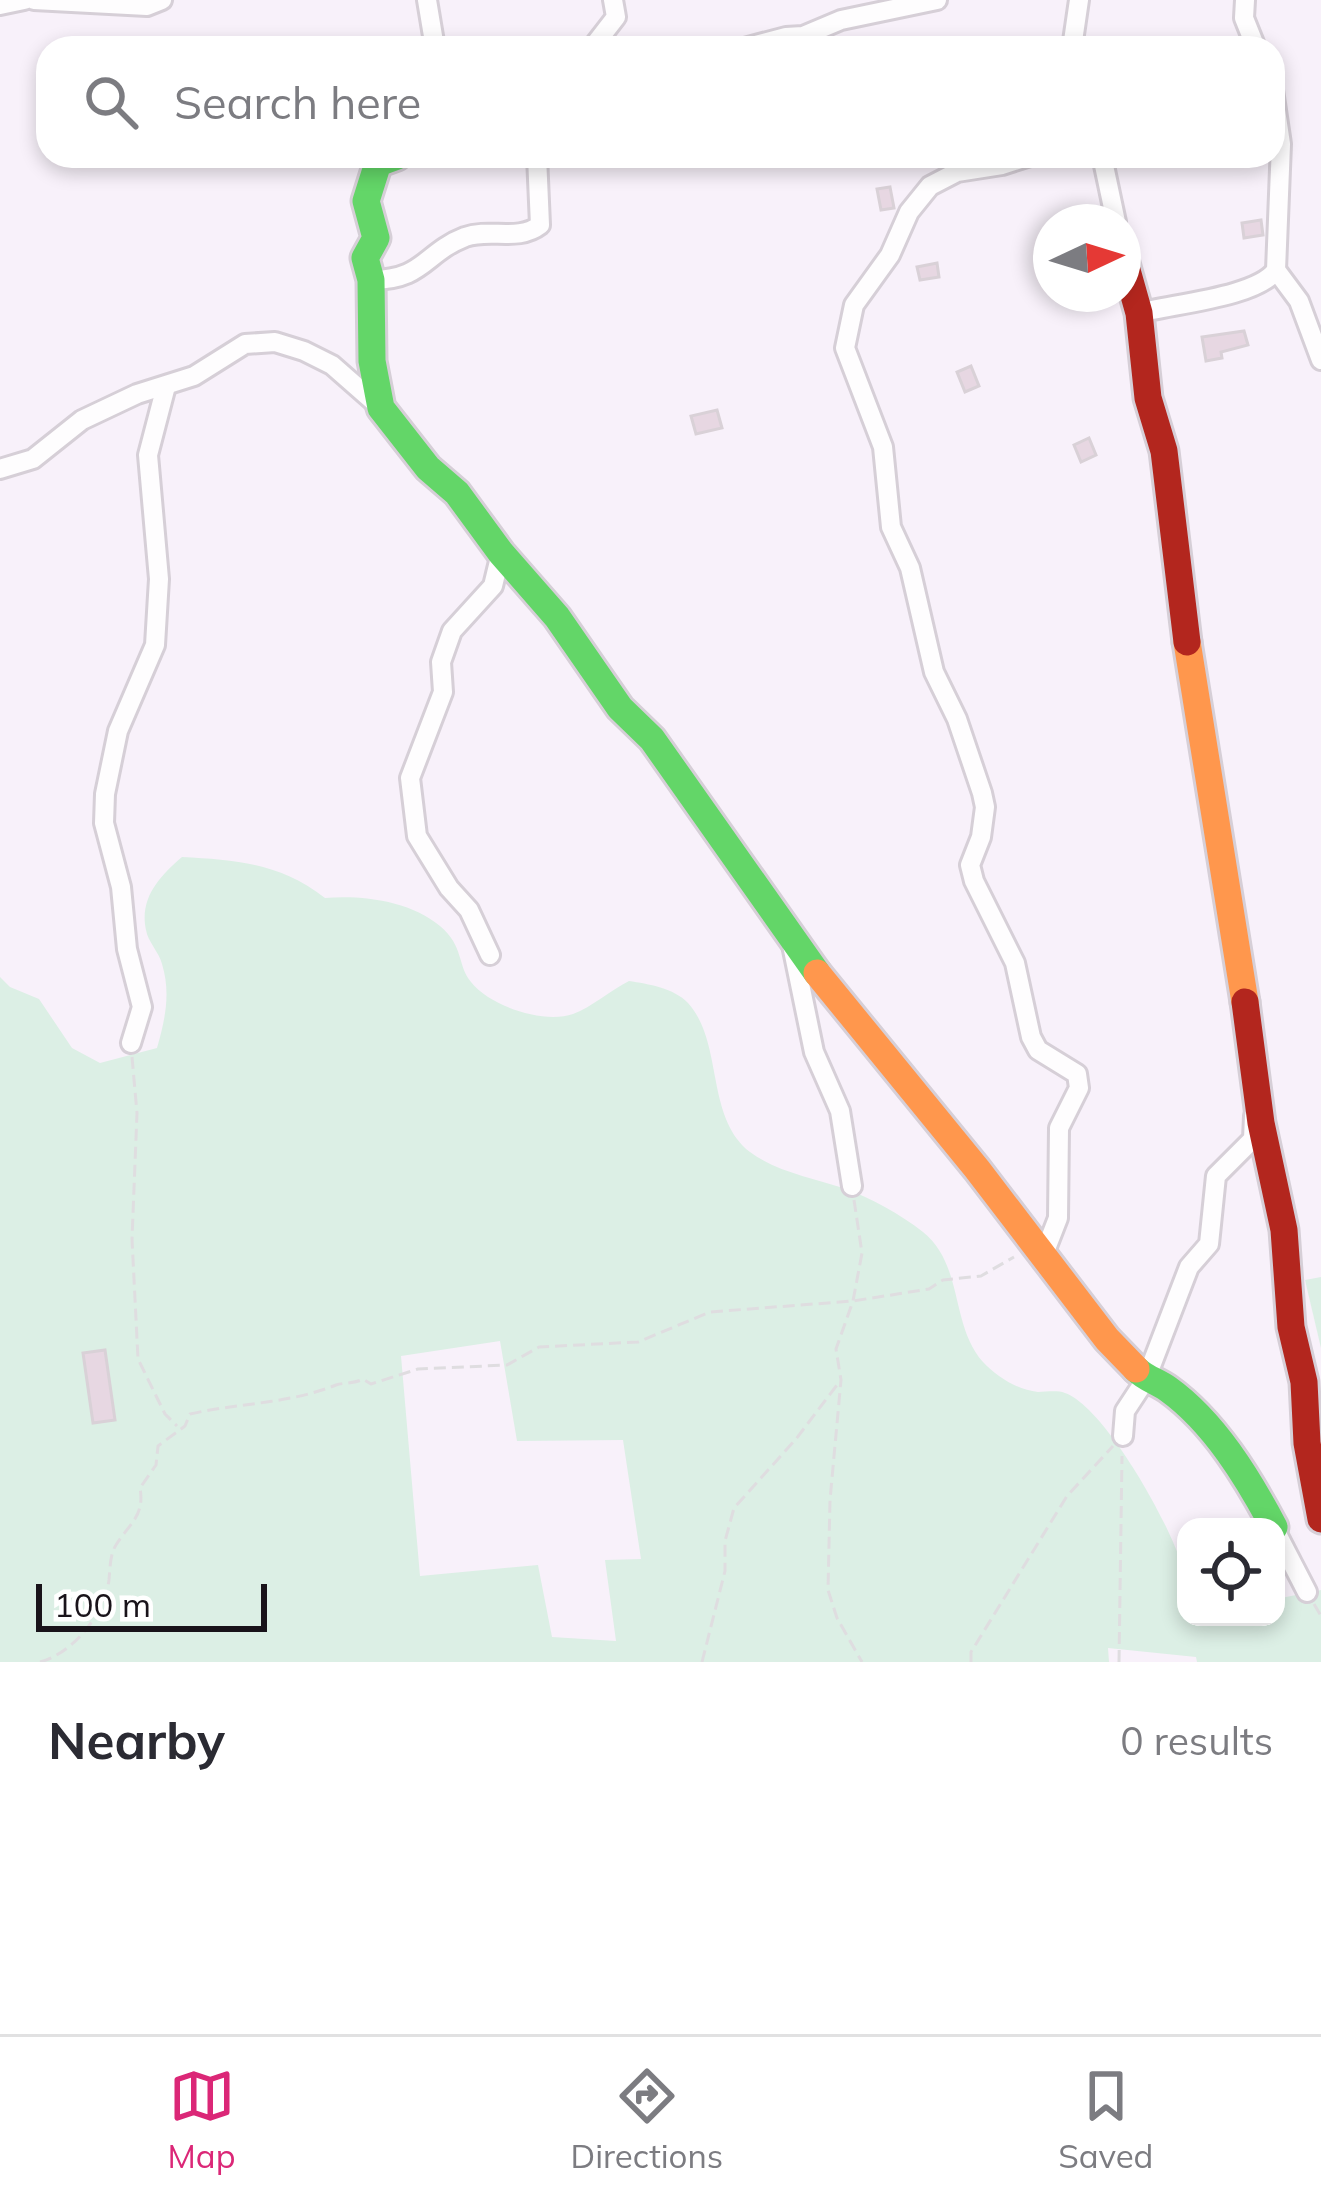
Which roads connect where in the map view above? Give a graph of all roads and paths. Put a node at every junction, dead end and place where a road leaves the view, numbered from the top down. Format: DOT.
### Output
graph roads {
  1 [pos="24,0"];
  2 [pos="34,0"];
  3 [pos="162,0"];
  4 [pos="428,0"];
  5 [pos="614,0"];
  6 [pos="937,0"];
  7 [pos="1079,0"];
  8 [pos="1245,0"];
  9 [pos="0,5"];
  10 [pos="432,36"];
  11 [pos="601,36"];
  12 [pos="803,36"];
  13 [pos="1074,36"];
  14 [pos="1251,36"];
  15 [pos="376,168"];
  16 [pos="538,168"];
  17 [pos="983,168"];
  18 [pos="1105,168"];
  19 [pos="1280,168"];
  20 [pos="1112,204"];
  21 [pos="1276,271"];
  22 [pos="371,280"];
  23 [pos="1139,313"];
  24 [pos="1321,360"];
  25 [pos="166,386"];
  26 [pos="381,409"];
  27 [pos="0,469"];
  28 [pos="501,554"];
  29 [pos="791,941"];
  30 [pos="490,955"];
  31 [pos="131,1043"];
  32 [pos="1259,1107"];
  33 [pos="852,1186"];
  34 [pos="1044,1254"];
  35 [pos="853,1301"];
  36 [pos="1146,1379"];
  37 [pos="841,1380"];
  38 [pos="178,1428"];
  39 [pos="1123,1436"];
  40 [pos="1269,1518"];
  41 [pos="1321,1519"];
  42 [pos="1285,1549"];
  43 [pos="1307,1592"];
  44 [pos="40,1662"];
  45 [pos="702,1662"];
  46 [pos="862,1662"];
  47 [pos="971,1662"];
  48 [pos="1119,1662"];
  1 -- 9 [label="street"];
  2 -- 3 [label="street"];
  4 -- 10 [label="street"];
  5 -- 11 [label="street"];
  6 -- 12 [label="street"];
  7 -- 13 [label="street"];
  8 -- 14 [label="street"];
  15 -- 22 [label="street"];
  16 -- 22 [label="street"];
  17 -- 34 [label="street"];
  18 -- 20 [label="street"];
  19 -- 21 [label="street"];
  21 -- 23 [label="street"];
  21 -- 24 [label="street"];
  22 -- 26 [label="street"];
  23 -- 32 [label="street"];
  25 -- 26 [label="street"];
  25 -- 27 [label="street"];
  25 -- 31 [label="street"];
  26 -- 28 [label="street"];
  28 -- 29 [label="street"];
  28 -- 30 [label="street"];
  29 -- 33 [label="street"];
  29 -- 34 [label="street"];
  31 -- 38 [label="path"];
  32 -- 36 [label="street"];
  32 -- 41 [label="street"];
  33 -- 35 [label="path"];
  34 -- 35 [label="path"];
  34 -- 36 [label="street"];
  35 -- 37 [label="path"];
  35 -- 38 [label="path"];
  36 -- 39 [label="street"];
  36 -- 40 [label="street"];
  37 -- 45 [label="path"];
  37 -- 46 [label="path"];
  38 -- 44 [label="path"];
  39 -- 47 [label="path"];
  39 -- 48 [label="path"];
  42 -- 43 [label="street"];
}
